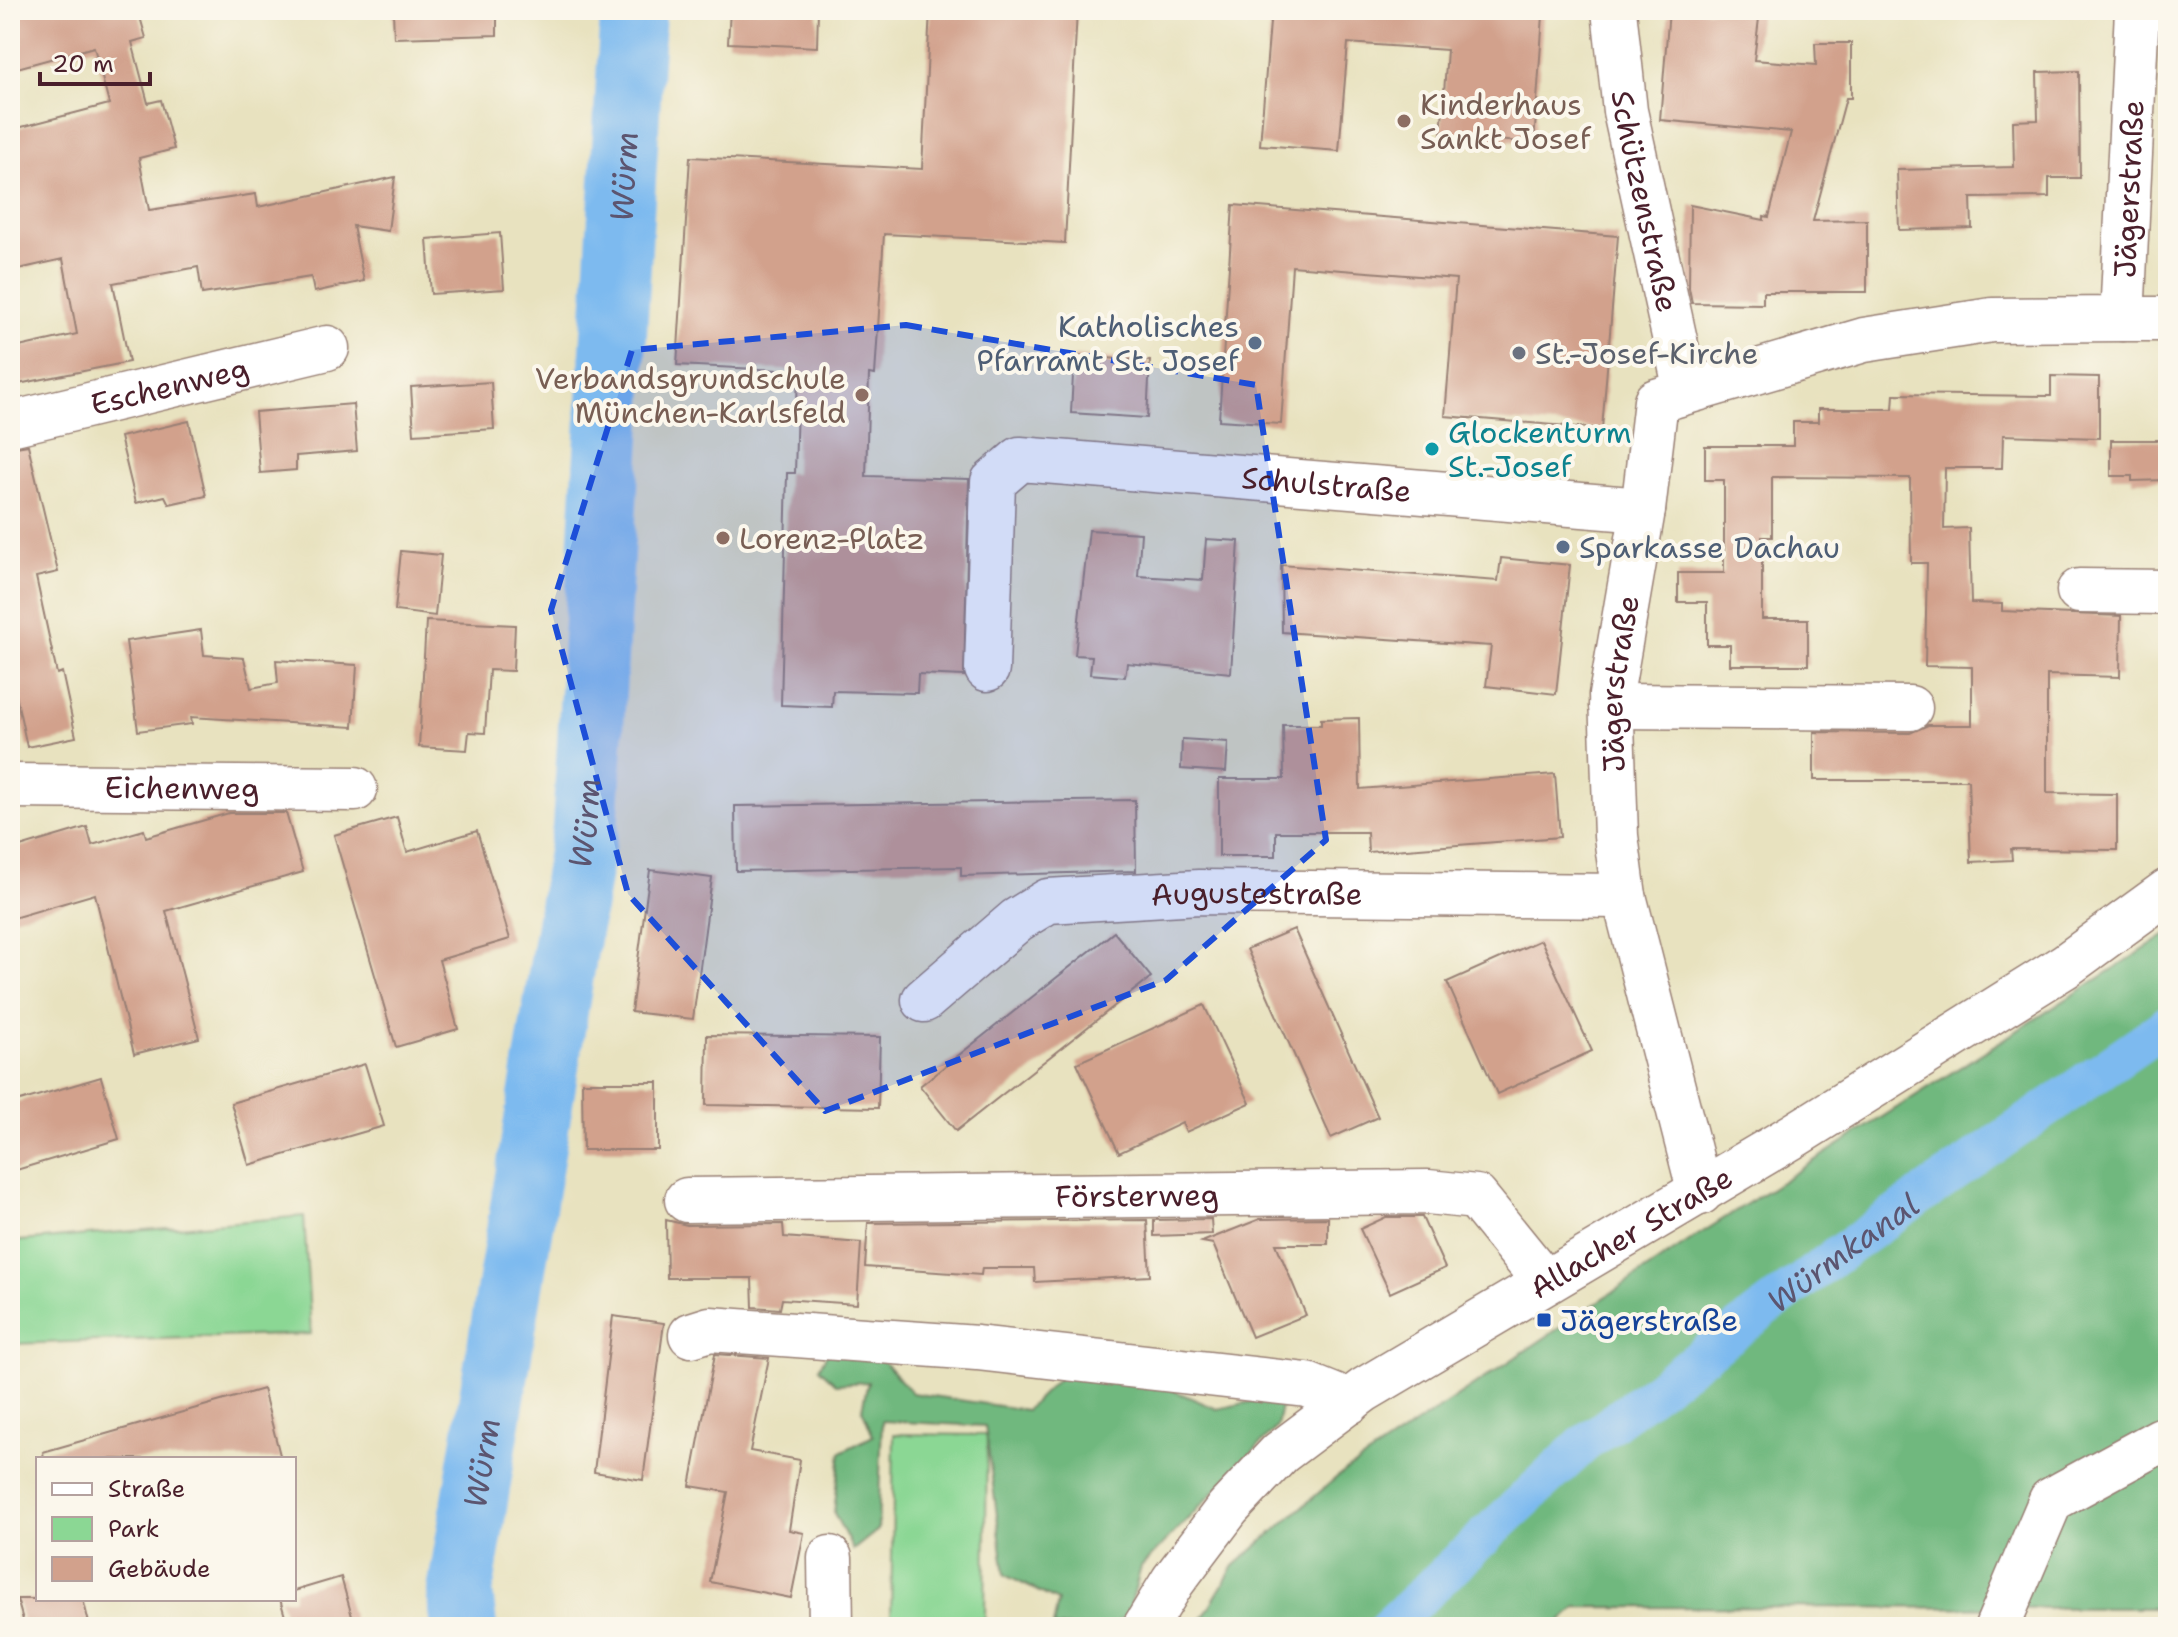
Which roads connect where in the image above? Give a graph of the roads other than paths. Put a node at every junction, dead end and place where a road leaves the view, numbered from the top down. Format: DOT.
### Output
graph roads {
  1 [pos="1614,10"];
  2 [pos="2137,10"];
  3 [pos="2122,319"];
  4 [pos="2168,319"];
  5 [pos="327,348"];
  6 [pos="1686,391"];
  7 [pos="10,424"];
  8 [pos="1643,510"];
  9 [pos="2079,591"];
  10 [pos="2168,592"];
  11 [pos="987,669"];
  12 [pos="1611,706"];
  13 [pos="1910,708"];
  14 [pos="10,786"];
  15 [pos="355,789"];
  16 [pos="2168,891"];
  17 [pos="1624,896"];
  18 [pos="924,1000"];
  19 [pos="1700,1193"];
  20 [pos="687,1200"];
  21 [pos="1545,1282"];
  22 [pos="691,1335"];
  23 [pos="1349,1402"];
  24 [pos="2161,1440"];
  25 [pos="830,1558"];
  26 [pos="831,1627"];
  27 [pos="1145,1627"];
  28 [pos="1997,1627"];
  1 -- 6 [label="street, Schützenstraße"];
  2 -- 3 [label="street, Jägerstraße"];
  3 -- 4 [label="street, Jägerstraße"];
  3 -- 6 [label="street, Jägerstraße"];
  5 -- 7 [label="street, Eschenweg"];
  6 -- 8 [label="street, Jägerstraße"];
  8 -- 11 [label="street, Schulstraße"];
  8 -- 12 [label="street, Jägerstraße"];
  9 -- 10 [label="street"];
  12 -- 13 [label="street"];
  12 -- 17 [label="street, Jägerstraße"];
  14 -- 15 [label="street, Eichenweg"];
  16 -- 19 [label="street, Allacher Straße"];
  17 -- 18 [label="street, Augustestraße"];
  17 -- 19 [label="street, Jägerstraße"];
  19 -- 21 [label="street, Allacher Straße"];
  20 -- 21 [label="street, Försterweg"];
  21 -- 23 [label="street, Allacher Straße"];
  22 -- 23 [label="street"];
  23 -- 27 [label="street, Allacher Straße"];
  24 -- 28 [label="street"];
  25 -- 26 [label="street"];
}
